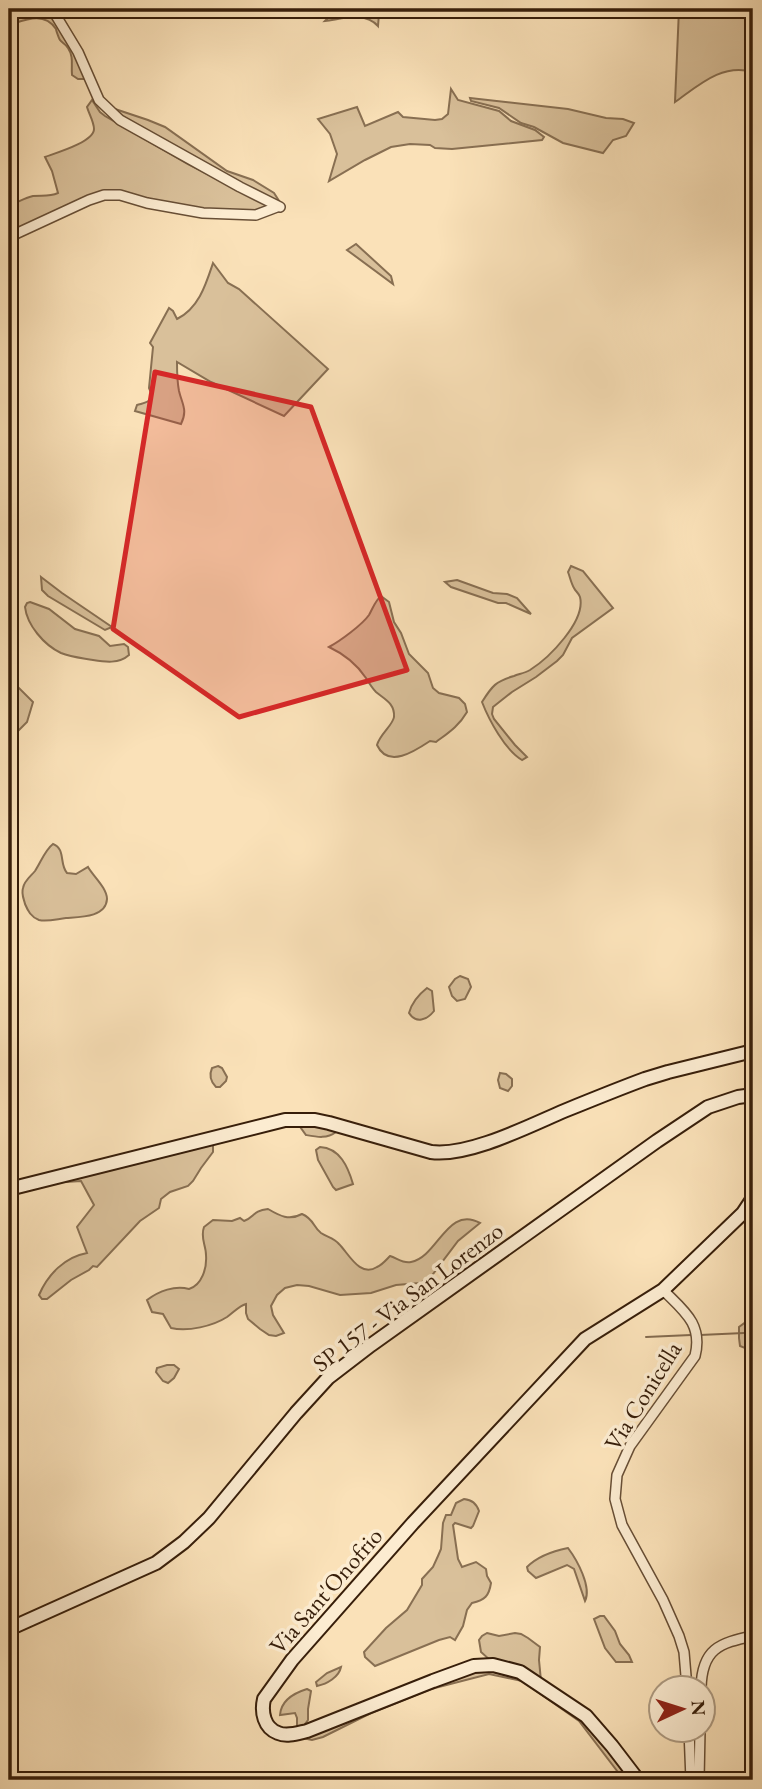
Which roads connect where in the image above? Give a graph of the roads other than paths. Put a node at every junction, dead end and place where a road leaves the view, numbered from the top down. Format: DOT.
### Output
graph roads {
  1 [pos="52,9"];
  2 [pos="9,237"];
  3 [pos="753,1051"];
  4 [pos="753,1095"];
  5 [pos="9,1189"];
  6 [pos="753,1198"];
  7 [pos="663,1290"];
  8 [pos="9,1629"];
  9 [pos="753,1636"];
  10 [pos="686,1674"];
  11 [pos="701,1674"];
  12 [pos="690,1744"];
  13 [pos="700,1744"];
  14 [pos="638,1780"];
  15 [pos="691,1780"];
  16 [pos="699,1780"];
  1 -- 2 [label="street"];
  3 -- 5 [label="street"];
  4 -- 8 [label="street, SP 157 - Via San Lorenzo"];
  6 -- 7 [label="street, Via Sant'Onofrio"];
  7 -- 10 [label="street, Via Conicella"];
  7 -- 14 [label="street, Via Sant'Onofrio"];
  9 -- 11 [label="street"];
  12 -- 15 [label="street"];
  13 -- 16 [label="street"];
}
